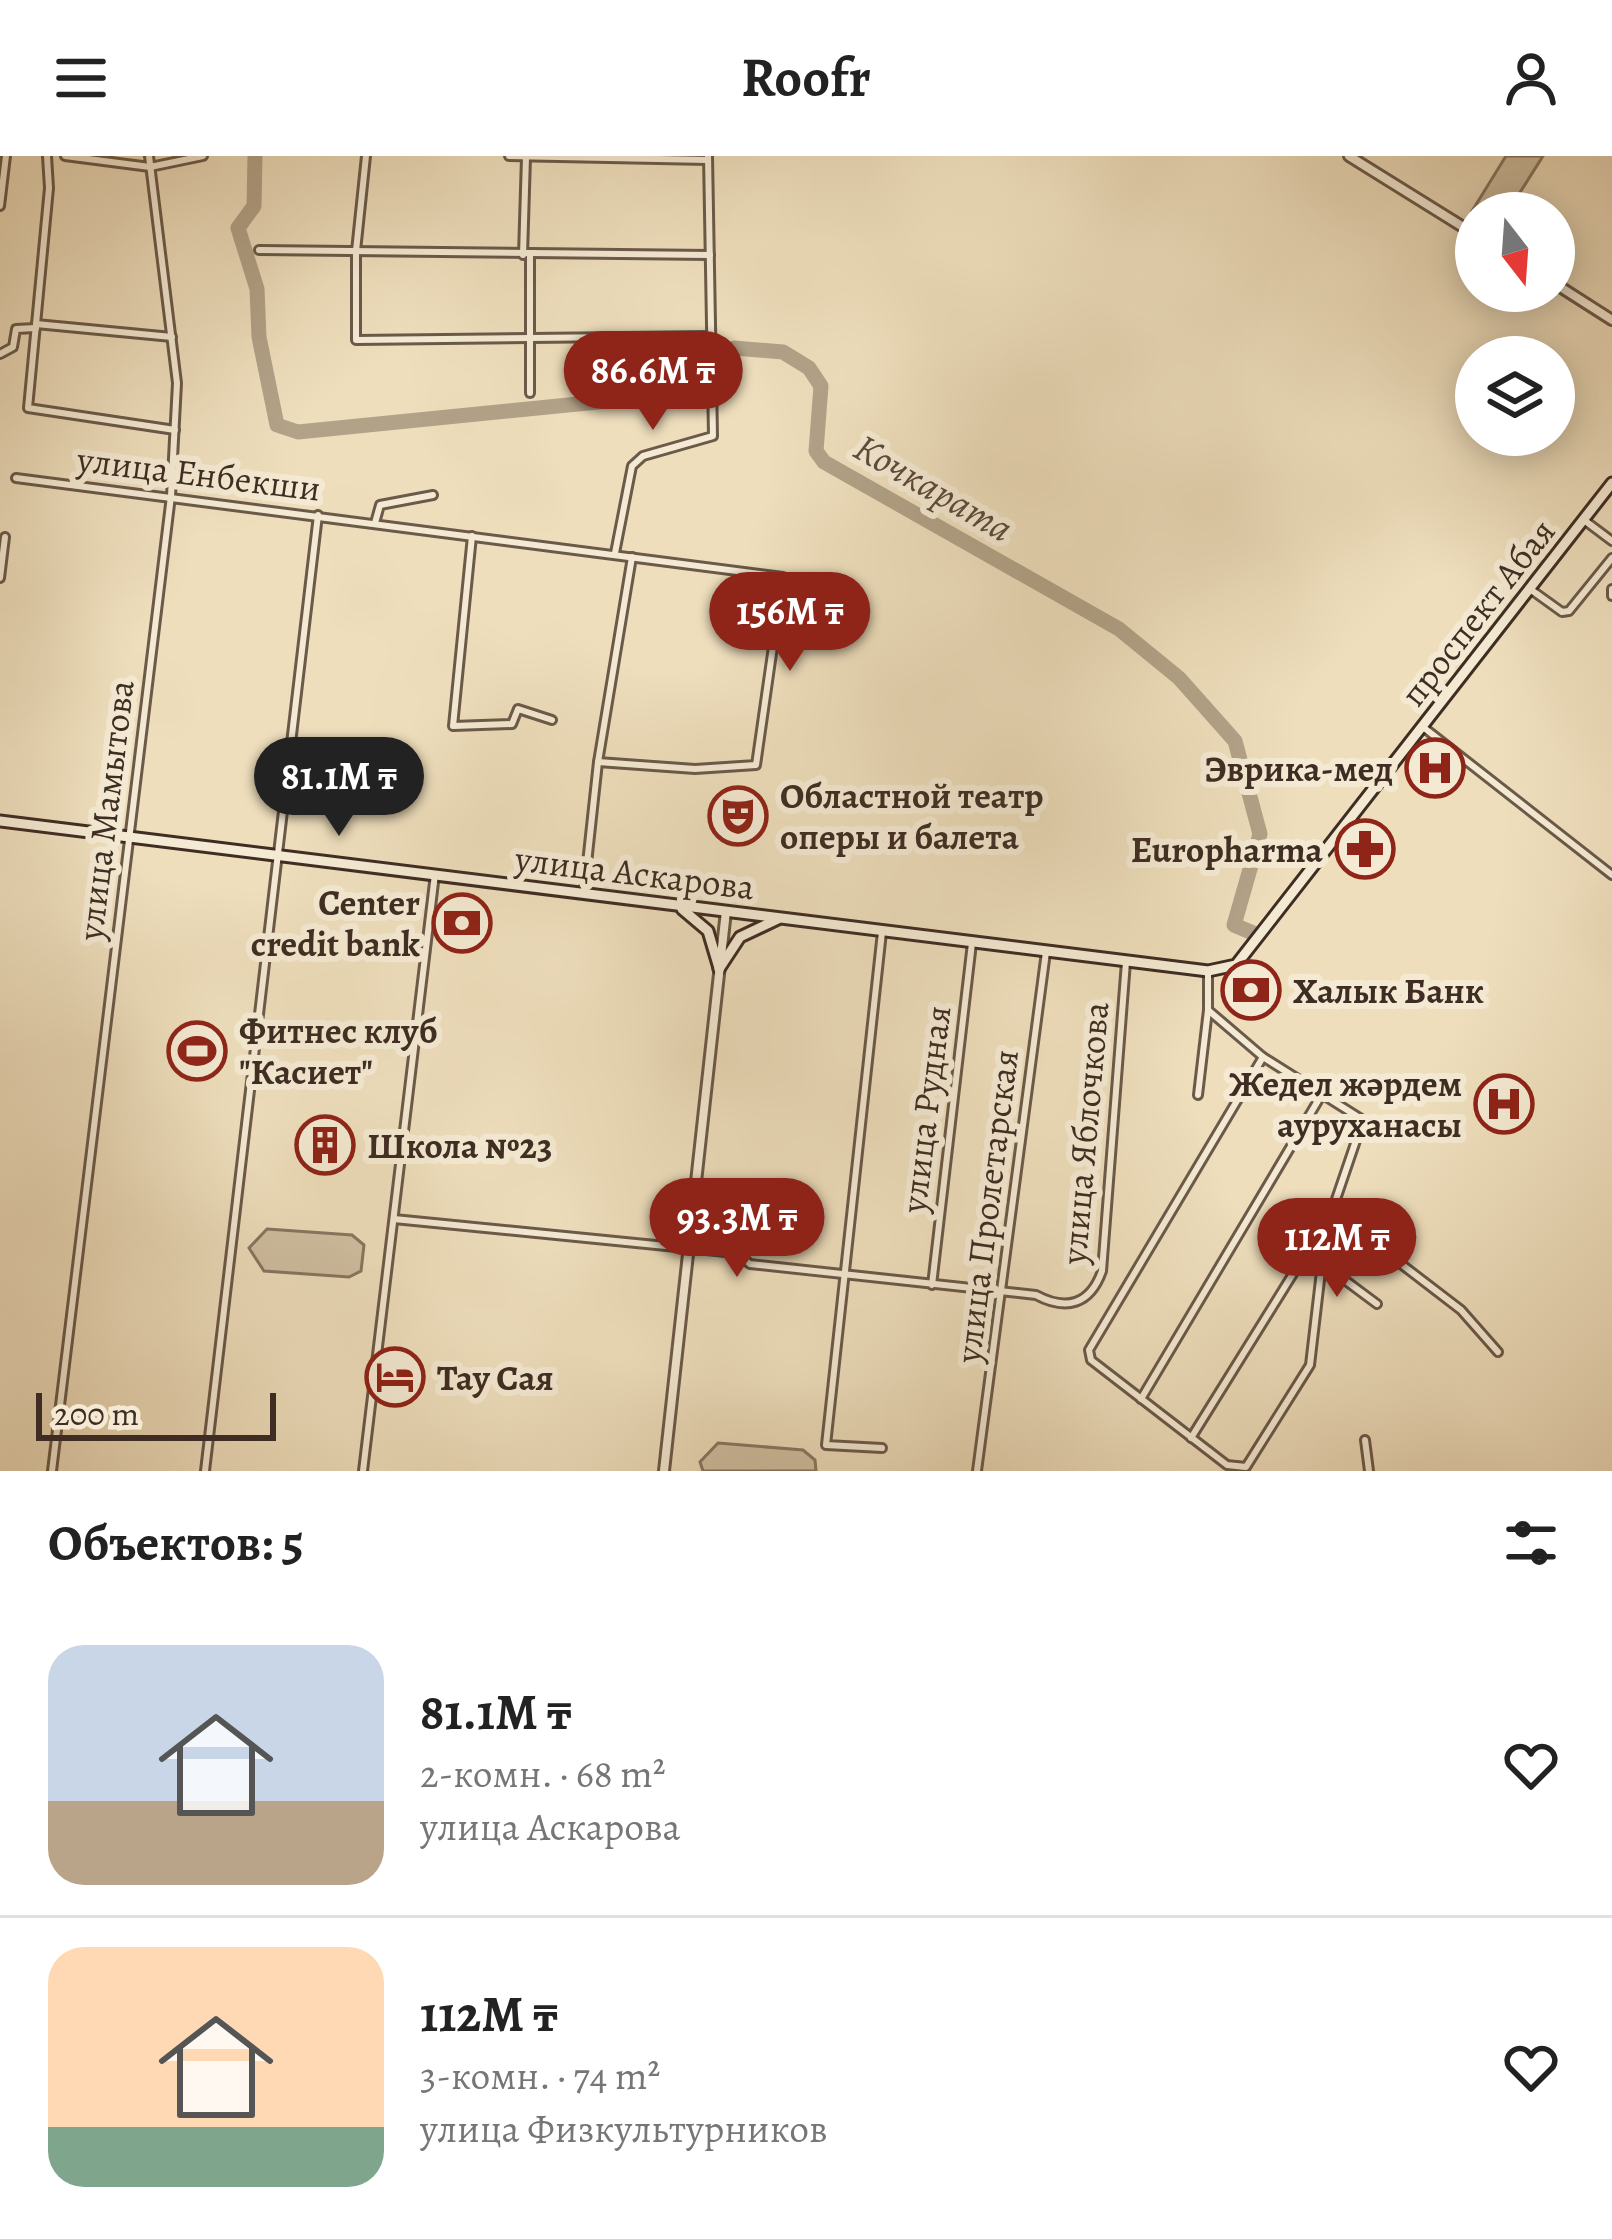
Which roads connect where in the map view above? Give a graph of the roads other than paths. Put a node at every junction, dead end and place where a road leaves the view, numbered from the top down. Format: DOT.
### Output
graph roads {
  1 [pos="6,156"];
  2 [pos="47,156"];
  3 [pos="65,156"];
  4 [pos="149,156"];
  5 [pos="203,156"];
  6 [pos="366,156"];
  7 [pos="509,156"];
  8 [pos="526,156"];
  9 [pos="1349,156"];
  10 [pos="708,158"];
  11 [pos="150,167"];
  12 [pos="0,206"];
  13 [pos="1455,222"];
  14 [pos="259,250"];
  15 [pos="356,251"];
  16 [pos="710,255"];
  17 [pos="527,256"];
  18 [pos="1575,297"];
  19 [pos="1612,320"];
  20 [pos="36,326"];
  21 [pos="530,335"];
  22 [pos="711,336"];
  23 [pos="172,337"];
  24 [pos="0,354"];
  25 [pos="530,393"];
  26 [pos="175,430"];
  27 [pos="16,478"];
  28 [pos="1612,484"];
  29 [pos="433,495"];
  30 [pos="171,496"];
  31 [pos="318,515"];
  32 [pos="1584,520"];
  33 [pos="375,523"];
  34 [pos="472,536"];
  35 [pos="5,537"];
  36 [pos="1612,541"];
  37 [pos="615,554"];
  38 [pos="632,557"];
  39 [pos="1612,558"];
  40 [pos="0,578"];
  41 [pos="1530,589"];
  42 [pos="552,720"];
  43 [pos="1423,727"];
  44 [pos="598,762"];
  45 [pos="0,821"];
  46 [pos="128,836"];
  47 [pos="278,854"];
  48 [pos="435,874"];
  49 [pos="1612,875"];
  50 [pos="584,892"];
  51 [pos="672,904"];
  52 [pos="726,911"];
  53 [pos="784,917"];
  54 [pos="883,928"];
  55 [pos="972,939"];
  56 [pos="1046,948"];
  57 [pos="1127,958"];
  58 [pos="719,969"];
  59 [pos="1208,970"];
  60 [pos="1208,1010"];
  61 [pos="1263,1057"];
  62 [pos="1322,1094"];
  63 [pos="1198,1095"];
  64 [pos="1332,1211"];
  65 [pos="394,1219"];
  66 [pos="688,1249"];
  67 [pos="1306,1252"];
  68 [pos="1322,1263"];
  69 [pos="844,1271"];
  70 [pos="932,1285"];
  71 [pos="1004,1293"];
  72 [pos="1377,1304"];
  73 [pos="1498,1352"];
  74 [pos="1141,1399"];
  75 [pos="1191,1438"];
  76 [pos="1365,1440"];
  77 [pos="882,1448"];
  78 [pos="52,1471"];
  79 [pos="205,1471"];
  80 [pos="363,1471"];
  81 [pos="664,1471"];
  82 [pos="977,1471"];
  83 [pos="1369,1471"];
  1 -- 12 [label="street"];
  2 -- 20 [label="street"];
  3 -- 11 [label="street"];
  4 -- 11 [label="street, улица Мамытова"];
  5 -- 11 [label="street"];
  6 -- 15 [label="street"];
  7 -- 8 [label="street"];
  8 -- 10 [label="street"];
  8 -- 17 [label="street"];
  9 -- 13 [label="street"];
  10 -- 16 [label="street"];
  11 -- 23 [label="street, улица Мамытова"];
  14 -- 15 [label="street"];
  15 -- 17 [label="street"];
  15 -- 21 [label="street"];
  16 -- 17 [label="street"];
  16 -- 22 [label="street"];
  17 -- 21 [label="street"];
  18 -- 19 [label="street"];
  20 -- 23 [label="street"];
  20 -- 24 [label="street"];
  20 -- 26 [label="street"];
  21 -- 22 [label="street"];
  21 -- 25 [label="street"];
  22 -- 37 [label="street"];
  23 -- 26 [label="street, улица Мамытова"];
  26 -- 30 [label="street, улица Мамытова"];
  27 -- 30 [label="street, улица Енбекши"];
  28 -- 32 [label="main road, проспект Абая"];
  29 -- 33 [label="street"];
  30 -- 31 [label="street, улица Енбекши"];
  30 -- 46 [label="street, улица Мамытова"];
  31 -- 33 [label="street, улица Енбекши"];
  31 -- 47 [label="street"];
  32 -- 36 [label="street"];
  32 -- 41 [label="main road, проспект Абая"];
  33 -- 34 [label="street, улица Енбекши"];
  34 -- 37 [label="street, улица Енбекши"];
  34 -- 42 [label="street"];
  35 -- 40 [label="street"];
  37 -- 38 [label="street, улица Енбекши"];
  38 -- 44 [label="street"];
  38 -- 44 [label="street, улица Енбекши"];
  39 -- 41 [label="street"];
  41 -- 43 [label="main road, проспект Абая"];
  43 -- 49 [label="street"];
  43 -- 59 [label="main road, проспект Абая"];
  44 -- 50 [label="street"];
  45 -- 46 [label="main road, улица Аскарова"];
  46 -- 47 [label="main road, улица Аскарова"];
  46 -- 78 [label="street, улица Мамытова"];
  47 -- 48 [label="main road, улица Аскарова"];
  47 -- 79 [label="street"];
  48 -- 50 [label="main road, улица Аскарова"];
  48 -- 65 [label="street"];
  50 -- 51 [label="main road, улица Аскарова"];
  51 -- 52 [label="main road, улица Аскарова"];
  51 -- 58 [label="main road"];
  52 -- 53 [label="main road, улица Аскарова"];
  52 -- 58 [label="street"];
  53 -- 54 [label="main road, улица Аскарова"];
  53 -- 58 [label="main road"];
  54 -- 55 [label="main road, улица Аскарова"];
  54 -- 69 [label="street"];
  55 -- 56 [label="main road, улица Аскарова"];
  55 -- 70 [label="street, улица Рудная"];
  56 -- 57 [label="main road, улица Аскарова"];
  56 -- 71 [label="street, улица Пролетарская"];
  57 -- 59 [label="main road, улица Аскарова"];
  57 -- 71 [label="street, улица Яблочкова"];
  58 -- 66 [label="street"];
  59 -- 60 [label="street"];
  60 -- 61 [label="street"];
  60 -- 63 [label="street"];
  61 -- 62 [label="street"];
  61 -- 74 [label="street"];
  62 -- 64 [label="street"];
  62 -- 74 [label="street"];
  64 -- 67 [label="street"];
  64 -- 73 [label="street"];
  65 -- 66 [label="street"];
  65 -- 80 [label="street"];
  66 -- 69 [label="street"];
  66 -- 81 [label="street"];
  67 -- 68 [label="street"];
  67 -- 75 [label="street"];
  68 -- 72 [label="street"];
  68 -- 75 [label="street"];
  69 -- 70 [label="street"];
  69 -- 77 [label="street"];
  70 -- 71 [label="street"];
  71 -- 82 [label="street, улица Пролетарская"];
  74 -- 75 [label="street"];
  76 -- 83 [label="street"];
}
